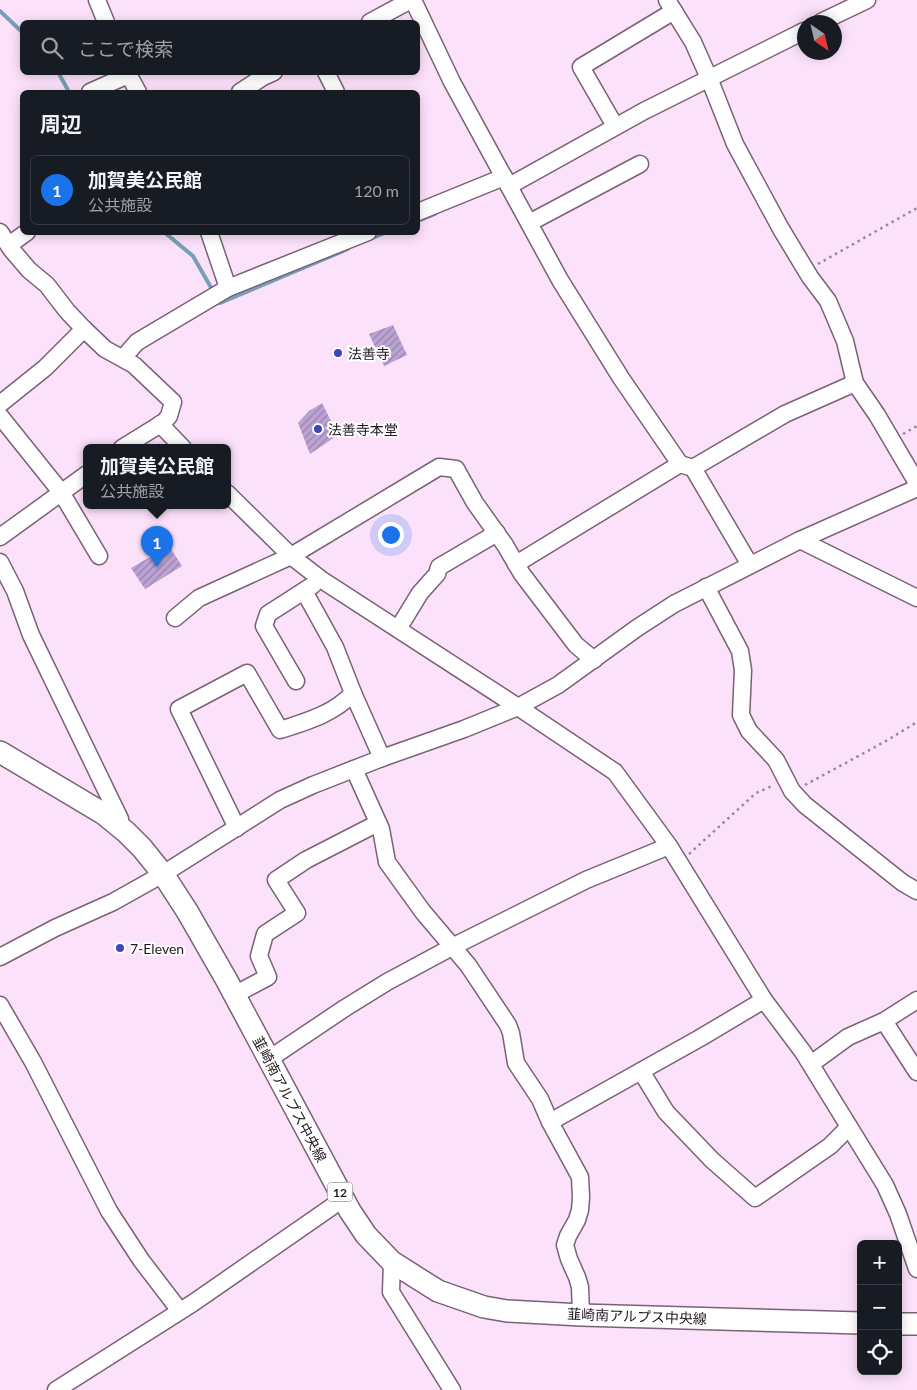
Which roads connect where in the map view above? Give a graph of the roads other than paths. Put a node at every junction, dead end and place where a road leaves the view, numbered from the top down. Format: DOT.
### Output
graph roads {
  1 [pos="97,0"];
  2 [pos="412,0"];
  3 [pos="867,0"];
  4 [pos="670,5"];
  5 [pos="836,15"];
  6 [pos="105,20"];
  7 [pos="374,20"];
  8 [pos="797,34"];
  9 [pos="125,75"];
  10 [pos="128,75"];
  11 [pos="267,75"];
  12 [pos="328,75"];
  13 [pos="710,78"];
  14 [pos="94,90"];
  15 [pos="137,90"];
  16 [pos="249,90"];
  17 [pos="335,90"];
  18 [pos="615,126"];
  19 [pos="640,164"];
  20 [pos="507,182"];
  21 [pos="420,211"];
  22 [pos="529,223"];
  23 [pos="20,234"];
  24 [pos="210,235"];
  25 [pos="361,235"];
  26 [pos="4,239"];
  27 [pos="220,293"];
  28 [pos="84,329"];
  29 [pos="123,358"];
  30 [pos="855,383"];
  31 [pos="0,404"];
  32 [pos="0,416"];
  33 [pos="160,424"];
  34 [pos="128,444"];
  35 [pos="179,444"];
  36 [pos="686,466"];
  37 [pos="83,477"];
  38 [pos="917,483"];
  39 [pos="917,488"];
  40 [pos="61,492"];
  41 [pos="231,496"];
  42 [pos="497,534"];
  43 [pos="0,537"];
  44 [pos="800,540"];
  45 [pos="99,556"];
  46 [pos="291,556"];
  47 [pos="0,562"];
  48 [pos="516,564"];
  49 [pos="750,565"];
  50 [pos="322,580"];
  51 [pos="706,587"];
  52 [pos="304,591"];
  53 [pos="917,598"];
  54 [pos="175,618"];
  55 [pos="398,629"];
  56 [pos="594,660"];
  57 [pos="296,681"];
  58 [pos="353,693"];
  59 [pos="518,706"];
  60 [pos="0,752"];
  61 [pos="382,758"];
  62 [pos="354,769"];
  63 [pos="378,823"];
  64 [pos="120,827"];
  65 [pos="237,828"];
  66 [pos="669,846"];
  67 [pos="163,874"];
  68 [pos="917,891"];
  69 [pos="452,947"];
  70 [pos="0,957"];
  71 [pos="234,995"];
  72 [pos="764,1000"];
  73 [pos="917,1000"];
  74 [pos="0,1005"];
  75 [pos="884,1021"];
  76 [pos="269,1059"];
  77 [pos="811,1064"];
  78 [pos="641,1071"];
  79 [pos="917,1072"];
  80 [pos="550,1122"];
  81 [pos="849,1127"];
  82 [pos="344,1199"];
  83 [pos="392,1262"];
  84 [pos="917,1269"];
  85 [pos="180,1311"];
  86 [pos="581,1315"];
  87 [pos="857,1323"];
  88 [pos="902,1324"];
  89 [pos="917,1324"];
  90 [pos="56,1390"];
  91 [pos="452,1390"];
  1 -- 6 [label="street"];
  2 -- 7 [label="street"];
  2 -- 20 [label="street"];
  3 -- 5 [label="street"];
  4 -- 13 [label="street"];
  4 -- 18 [label="street"];
  8 -- 13 [label="street"];
  9 -- 14 [label="street"];
  10 -- 15 [label="street"];
  11 -- 16 [label="street"];
  12 -- 17 [label="street"];
  13 -- 18 [label="street"];
  13 -- 30 [label="street"];
  18 -- 20 [label="street"];
  19 -- 22 [label="street"];
  20 -- 21 [label="street"];
  20 -- 22 [label="street"];
  22 -- 36 [label="street"];
  23 -- 26 [label="street"];
  24 -- 27 [label="street"];
  25 -- 27 [label="street"];
  26 -- 28 [label="street"];
  27 -- 29 [label="street"];
  28 -- 29 [label="street"];
  28 -- 31 [label="street"];
  29 -- 33 [label="street"];
  30 -- 36 [label="street"];
  30 -- 38 [label="street"];
  32 -- 40 [label="street"];
  33 -- 34 [label="street"];
  33 -- 35 [label="street"];
  36 -- 48 [label="street"];
  36 -- 49 [label="street"];
  37 -- 40 [label="street"];
  39 -- 44 [label="street"];
  40 -- 43 [label="street"];
  40 -- 45 [label="street"];
  41 -- 46 [label="street"];
  42 -- 46 [label="street"];
  42 -- 48 [label="street"];
  42 -- 55 [label="street"];
  44 -- 49 [label="street"];
  44 -- 53 [label="street"];
  46 -- 50 [label="street"];
  46 -- 54 [label="street"];
  47 -- 64 [label="street"];
  48 -- 56 [label="street"];
  49 -- 51 [label="street"];
  50 -- 52 [label="street"];
  50 -- 55 [label="street"];
  51 -- 56 [label="street"];
  51 -- 68 [label="street"];
  52 -- 57 [label="street"];
  52 -- 58 [label="street"];
  55 -- 59 [label="street"];
  56 -- 59 [label="street"];
  58 -- 61 [label="street"];
  58 -- 65 [label="street"];
  59 -- 61 [label="street"];
  59 -- 66 [label="street"];
  60 -- 64 [label="main road, 韮崎南アルプス中央線 / 12"];
  61 -- 62 [label="street"];
  62 -- 63 [label="street"];
  62 -- 65 [label="street"];
  63 -- 69 [label="street"];
  63 -- 71 [label="street"];
  64 -- 67 [label="main road, 韮崎南アルプス中央線 / 12"];
  65 -- 67 [label="street"];
  66 -- 69 [label="street"];
  66 -- 72 [label="street"];
  67 -- 70 [label="street"];
  67 -- 71 [label="main road, 韮崎南アルプス中央線 / 12"];
  69 -- 76 [label="street"];
  69 -- 80 [label="street"];
  71 -- 76 [label="main road, 韮崎南アルプス中央線 / 12"];
  72 -- 77 [label="street"];
  72 -- 78 [label="street"];
  73 -- 75 [label="street"];
  74 -- 85 [label="street"];
  75 -- 77 [label="street"];
  75 -- 79 [label="street"];
  76 -- 82 [label="main road, 韮崎南アルプス中央線 / 12"];
  77 -- 81 [label="street"];
  78 -- 80 [label="street"];
  78 -- 81 [label="street"];
  80 -- 86 [label="street"];
  81 -- 84 [label="street"];
  82 -- 83 [label="main road, 韮崎南アルプス中央線 / 12"];
  82 -- 85 [label="street"];
  83 -- 86 [label="main road, 韮崎南アルプス中央線 / 12"];
  83 -- 91 [label="street"];
  85 -- 90 [label="street"];
  86 -- 87 [label="main road, 韮崎南アルプス中央線 / 12"];
  88 -- 89 [label="main road"];
}
